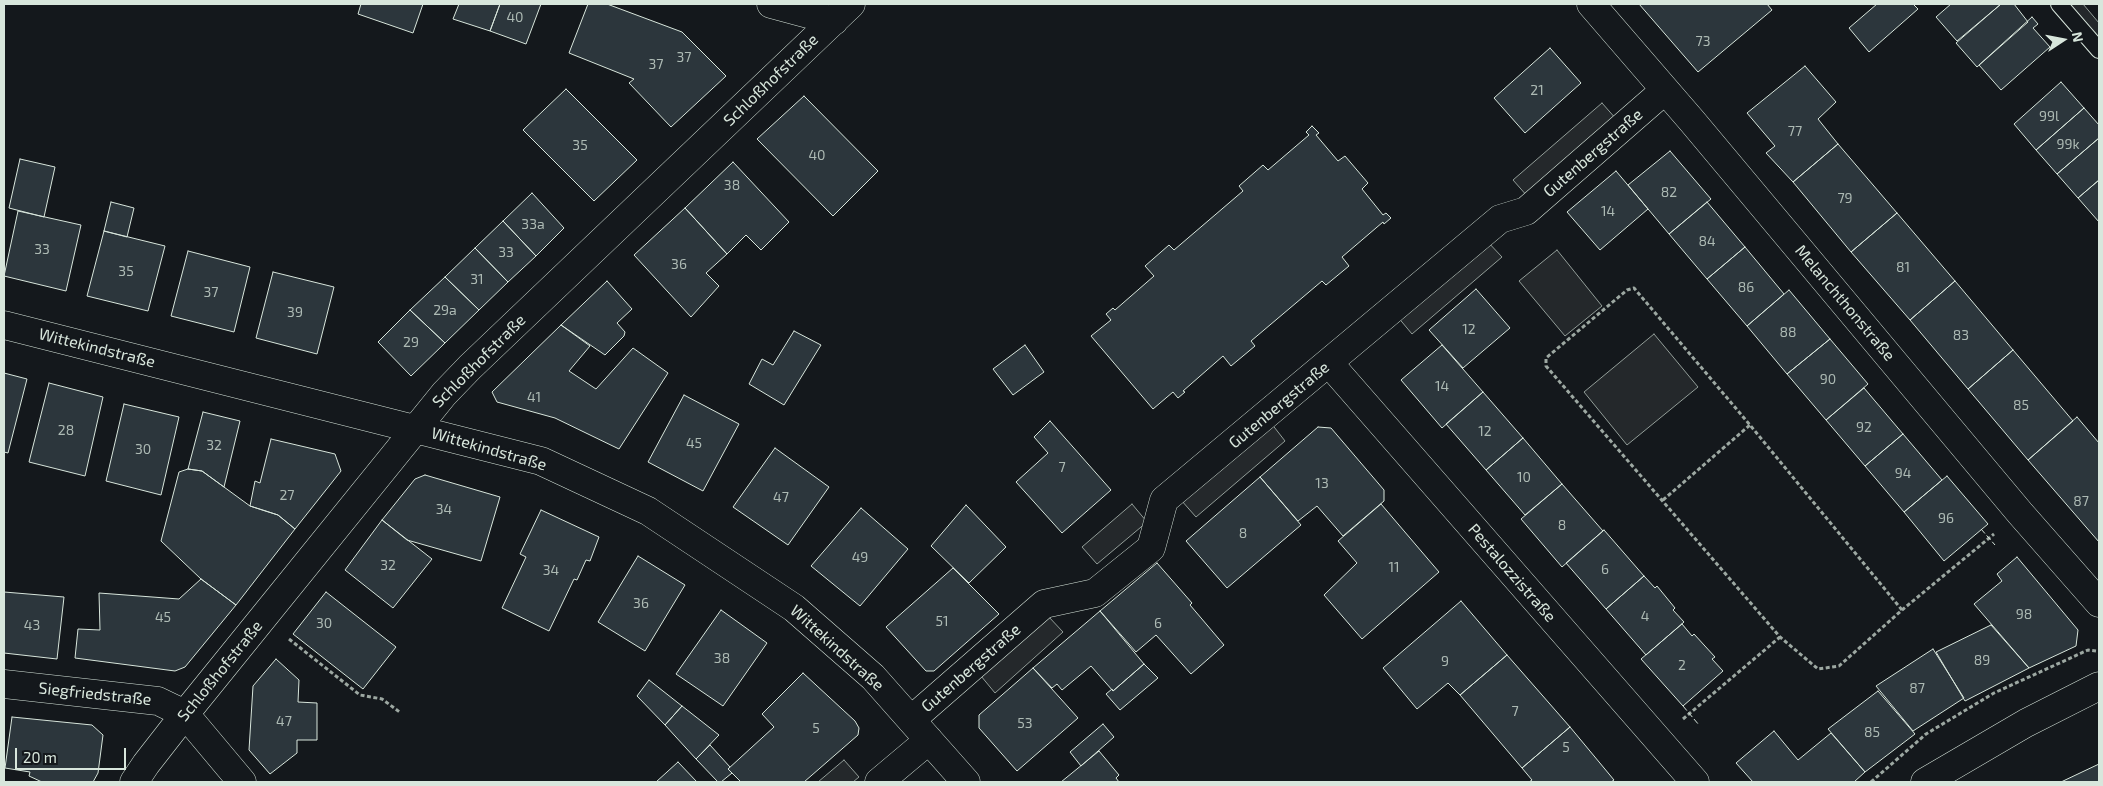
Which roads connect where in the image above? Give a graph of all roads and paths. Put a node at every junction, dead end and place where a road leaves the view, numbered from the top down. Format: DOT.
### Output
graph roads {
  1 [pos="771,4"];
  2 [pos="1591,4"];
  3 [pos="2059,4"];
  4 [pos="842,12"];
  5 [pos="2099,50"];
  6 [pos="1665,90"];
  7 [pos="4,325"];
  8 [pos="1329,363"];
  9 [pos="1750,425"];
  10 [pos="415,429"];
  11 [pos="1662,500"];
  12 [pos="2020,513"];
  13 [pos="2099,603"];
  14 [pos="1902,610"];
  15 [pos="1780,637"];
  16 [pos="288,638"];
  17 [pos="2099,652"];
  18 [pos="4,684"];
  19 [pos="2099,686"];
  20 [pos="401,713"];
  21 [pos="185,714"];
  22 [pos="920,730"];
  23 [pos="1657,741"];
  24 [pos="134,782"];
  25 [pos="242,782"];
  26 [pos="879,782"];
  27 [pos="966,782"];
  28 [pos="1695,782"];
  29 [pos="1871,782"];
  30 [pos="1925,782"];
  1 -- 4 [label="street"];
  2 -- 6 [label="street, Melanchthonstraße"];
  3 -- 5 [label="lane"];
  4 -- 10 [label="street, Schloßhofstraße"];
  6 -- 8 [label="street, Gutenbergstraße"];
  6 -- 12 [label="street, Melanchthonstraße"];
  7 -- 10 [label="street, Wittekindstraße"];
  8 -- 22 [label="street, Gutenbergstraße"];
  8 -- 23 [label="street, Pestalozzistraße"];
  9 -- 11 [label="path"];
  9 -- 11 [label="path"];
  9 -- 14 [label="path"];
  10 -- 21 [label="street, Schloßhofstraße"];
  10 -- 22 [label="street, Wittekindstraße"];
  11 -- 15 [label="path"];
  12 -- 13 [label="street, Melanchthonstraße"];
  12 -- 14 [label="path"];
  14 -- 15 [label="path"];
  15 -- 23 [label="path"];
  16 -- 20 [label="path"];
  17 -- 29 [label="path"];
  18 -- 21 [label="street, Siegfriedstraße"];
  19 -- 30 [label="street"];
  21 -- 24 [label="street, Schloßhofstraße"];
  21 -- 25 [label="street, Siegfriedstraße"];
  22 -- 26 [label="street, Gutenbergstraße"];
  22 -- 27 [label="street, Wittekindstraße"];
  23 -- 28 [label="street, Pestalozzistraße"];
}
